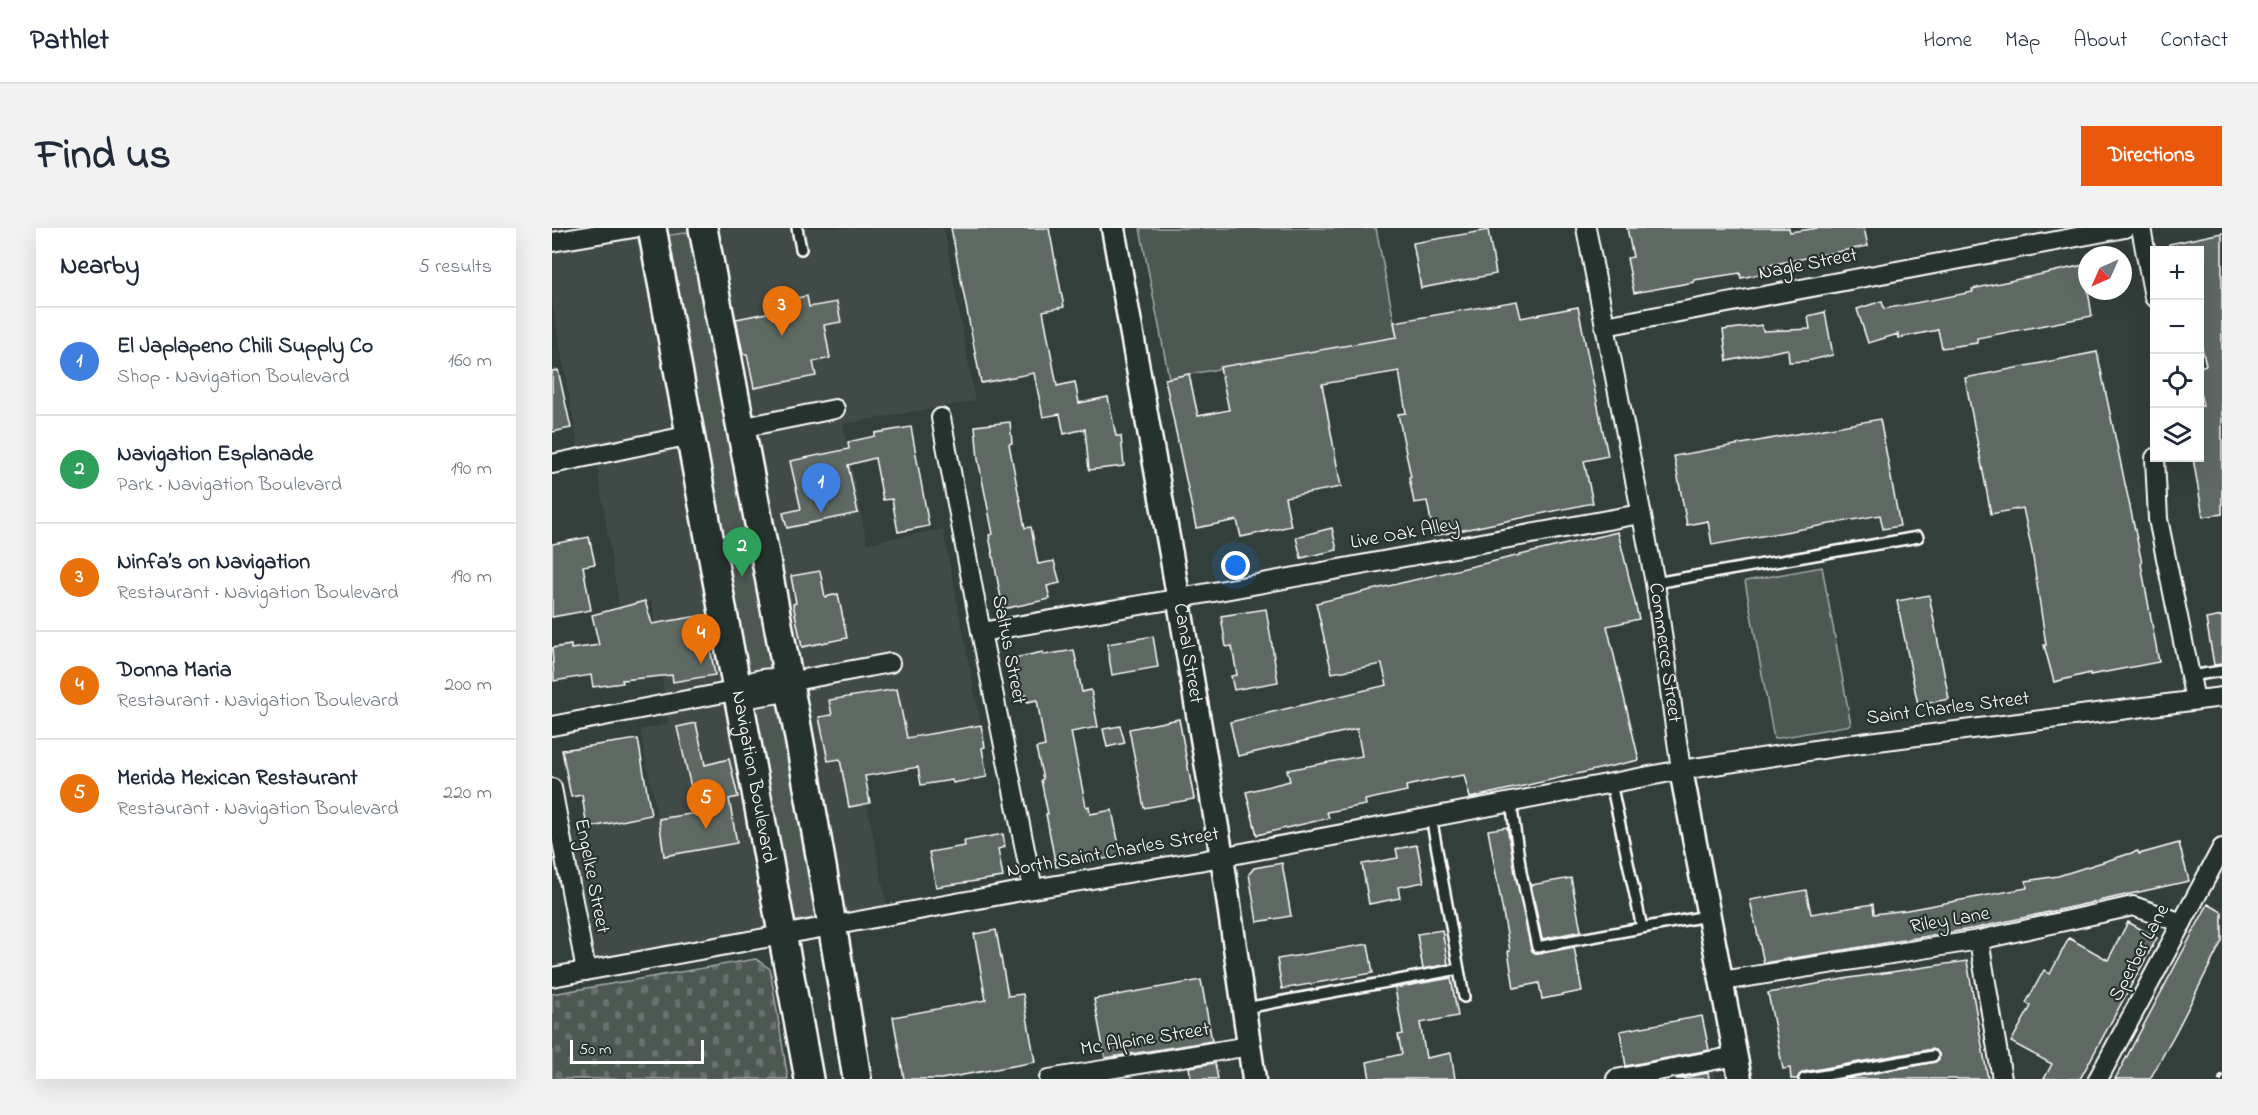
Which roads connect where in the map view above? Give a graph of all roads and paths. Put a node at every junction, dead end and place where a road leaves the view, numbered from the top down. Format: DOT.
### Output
graph roads {
  1 [pos="634,228"];
  2 [pos="652,228"];
  3 [pos="703,228"];
  4 [pos="797,228"];
  5 [pos="1113,228"];
  6 [pos="1586,228"];
  7 [pos="2125,228"];
  8 [pos="2141,228"];
  9 [pos="552,242"];
  10 [pos="801,249"];
  11 [pos="2150,276"];
  12 [pos="1605,326"];
  13 [pos="834,409"];
  14 [pos="941,418"];
  15 [pos="740,428"];
  16 [pos="691,435"];
  17 [pos="2155,462"];
  18 [pos="552,464"];
  19 [pos="1641,514"];
  20 [pos="1918,537"];
  21 [pos="1655,584"];
  22 [pos="1178,598"];
  23 [pos="981,632"];
  24 [pos="890,663"];
  25 [pos="2222,671"];
  26 [pos="2190,676"];
  27 [pos="788,682"];
  28 [pos="739,690"];
  29 [pos="2222,697"];
  30 [pos="2195,700"];
  31 [pos="552,726"];
  32 [pos="1681,770"];
  33 [pos="1611,783"];
  34 [pos="552,788"];
  35 [pos="1511,802"];
  36 [pos="1431,818"];
  37 [pos="2221,851"];
  38 [pos="558,854"];
  39 [pos="1222,857"];
  40 [pos="1033,889"];
  41 [pos="1710,916"];
  42 [pos="2182,923"];
  43 [pos="834,926"];
  44 [pos="1642,928"];
  45 [pos="784,936"];
  46 [pos="1979,940"];
  47 [pos="1459,969"];
  48 [pos="586,971"];
  49 [pos="552,978"];
  50 [pos="1722,981"];
  51 [pos="1464,997"];
  52 [pos="1245,1008"];
  53 [pos="1249,1046"];
  54 [pos="1736,1056"];
  55 [pos="1933,1056"];
  56 [pos="809,1079"];
  57 [pos="857,1079"];
  58 [pos="1049,1079"];
  59 [pos="1254,1079"];
  60 [pos="1616,1079"];
  61 [pos="1740,1079"];
  62 [pos="1804,1079"];
  63 [pos="2002,1079"];
  64 [pos="2098,1079"];
  1 -- 9 [label="street"];
  2 -- 16 [label="main road, Navigation Boulevard"];
  3 -- 15 [label="main road"];
  4 -- 10 [label="lane"];
  5 -- 22 [label="street, Canal Street"];
  6 -- 12 [label="street, Commerce Street"];
  7 -- 12 [label="street, Nagle Street"];
  8 -- 11 [label="street"];
  12 -- 19 [label="street, Commerce Street"];
  13 -- 15 [label="street"];
  14 -- 23 [label="street, Saltus Street"];
  15 -- 27 [label="main road"];
  16 -- 18 [label="street"];
  16 -- 28 [label="main road, Navigation Boulevard"];
  17 -- 26 [label="street"];
  19 -- 21 [label="street, Commerce Street"];
  19 -- 22 [label="street, Live Oak Alley"];
  20 -- 21 [label="lane"];
  21 -- 32 [label="street, Commerce Street"];
  22 -- 23 [label="street, Live Oak Alley"];
  22 -- 39 [label="street, Canal Street"];
  23 -- 40 [label="street, Saltus Street"];
  24 -- 27 [label="street"];
  25 -- 26 [label="lane"];
  26 -- 30 [label="street"];
  27 -- 28 [label="street"];
  27 -- 43 [label="main road"];
  28 -- 31 [label="street"];
  28 -- 45 [label="main road, Navigation Boulevard"];
  29 -- 30 [label="street, Saint Charles Street"];
  30 -- 32 [label="street, Saint Charles Street"];
  32 -- 33 [label="street, North Saint Charles Street"];
  32 -- 41 [label="street, Commerce Street"];
  33 -- 35 [label="street, North Saint Charles Street"];
  33 -- 44 [label="lane"];
  34 -- 38 [label="street, Engelke Street"];
  35 -- 36 [label="street, North Saint Charles Street"];
  35 -- 44 [label="lane"];
  36 -- 39 [label="street, North Saint Charles Street"];
  36 -- 47 [label="lane"];
  37 -- 42 [label="street, Sperber Lane"];
  38 -- 48 [label="street, Engelke Street"];
  39 -- 40 [label="street, North Saint Charles Street"];
  39 -- 52 [label="street, Canal Street"];
  40 -- 43 [label="street, North Saint Charles Street"];
  41 -- 44 [label="lane"];
  41 -- 50 [label="street, Commerce Street"];
  42 -- 46 [label="street, Riley Lane"];
  42 -- 64 [label="street, Sperber Lane"];
  43 -- 45 [label="street, North Saint Charles Street"];
  43 -- 57 [label="main road"];
  45 -- 48 [label="street, North Saint Charles Street"];
  45 -- 56 [label="main road, Navigation Boulevard"];
  46 -- 50 [label="street, Riley Lane"];
  46 -- 63 [label="street"];
  47 -- 51 [label="lane"];
  47 -- 52 [label="lane"];
  48 -- 49 [label="street, North Saint Charles Street"];
  50 -- 54 [label="street, Commerce Street"];
  52 -- 53 [label="street, Canal Street"];
  53 -- 58 [label="street, Mc Alpine Street"];
  53 -- 59 [label="street, Canal Street"];
  54 -- 60 [label="street"];
  54 -- 61 [label="street, Commerce Street"];
  55 -- 62 [label="lane"];
}
